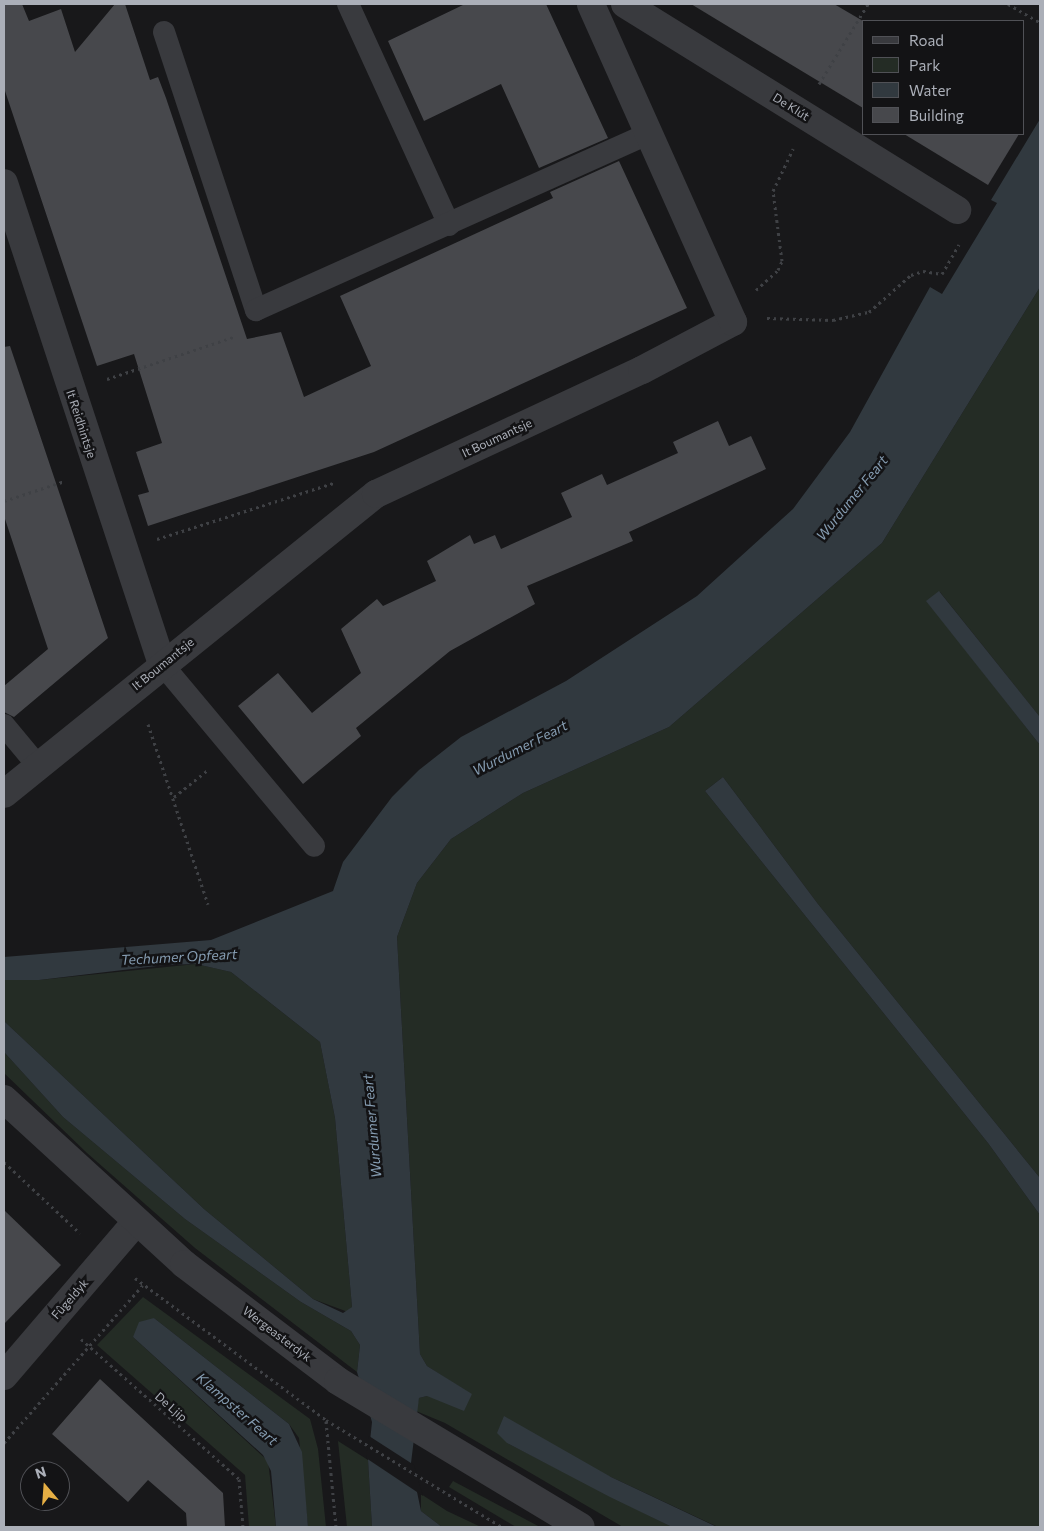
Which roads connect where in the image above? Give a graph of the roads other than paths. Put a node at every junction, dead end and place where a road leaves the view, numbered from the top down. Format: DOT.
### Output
graph roads {
  1 [pos="348,4"];
  2 [pos="592,4"];
  3 [pos="625,4"];
  4 [pos="164,32"];
  5 [pos="648,134"];
  6 [pos="4,183"];
  7 [pos="957,210"];
  8 [pos="449,225"];
  9 [pos="162,664"];
  10 [pos="4,725"];
  11 [pos="38,766"];
  12 [pos="4,794"];
  13 [pos="314,846"];
  14 [pos="4,1099"];
  15 [pos="136,1222"];
  16 [pos="4,1376"];
  17 [pos="581,1527"];
  1 -- 8 [label="lane"];
  2 -- 5 [label="street"];
  3 -- 7 [label="street, De Klút"];
  4 -- 8 [label="lane"];
  5 -- 8 [label="lane"];
  5 -- 9 [label="street, It Boumantsje"];
  6 -- 9 [label="street, It Reidhintsje"];
  9 -- 11 [label="street, It Boumantsje"];
  9 -- 13 [label="lane"];
  10 -- 11 [label="lane"];
  11 -- 12 [label="street, It Boumantsje"];
  14 -- 15 [label="street, Wergeasterdyk"];
  15 -- 16 [label="street, Fûgeldyk"];
  15 -- 17 [label="street, Wergeasterdyk"];
}
